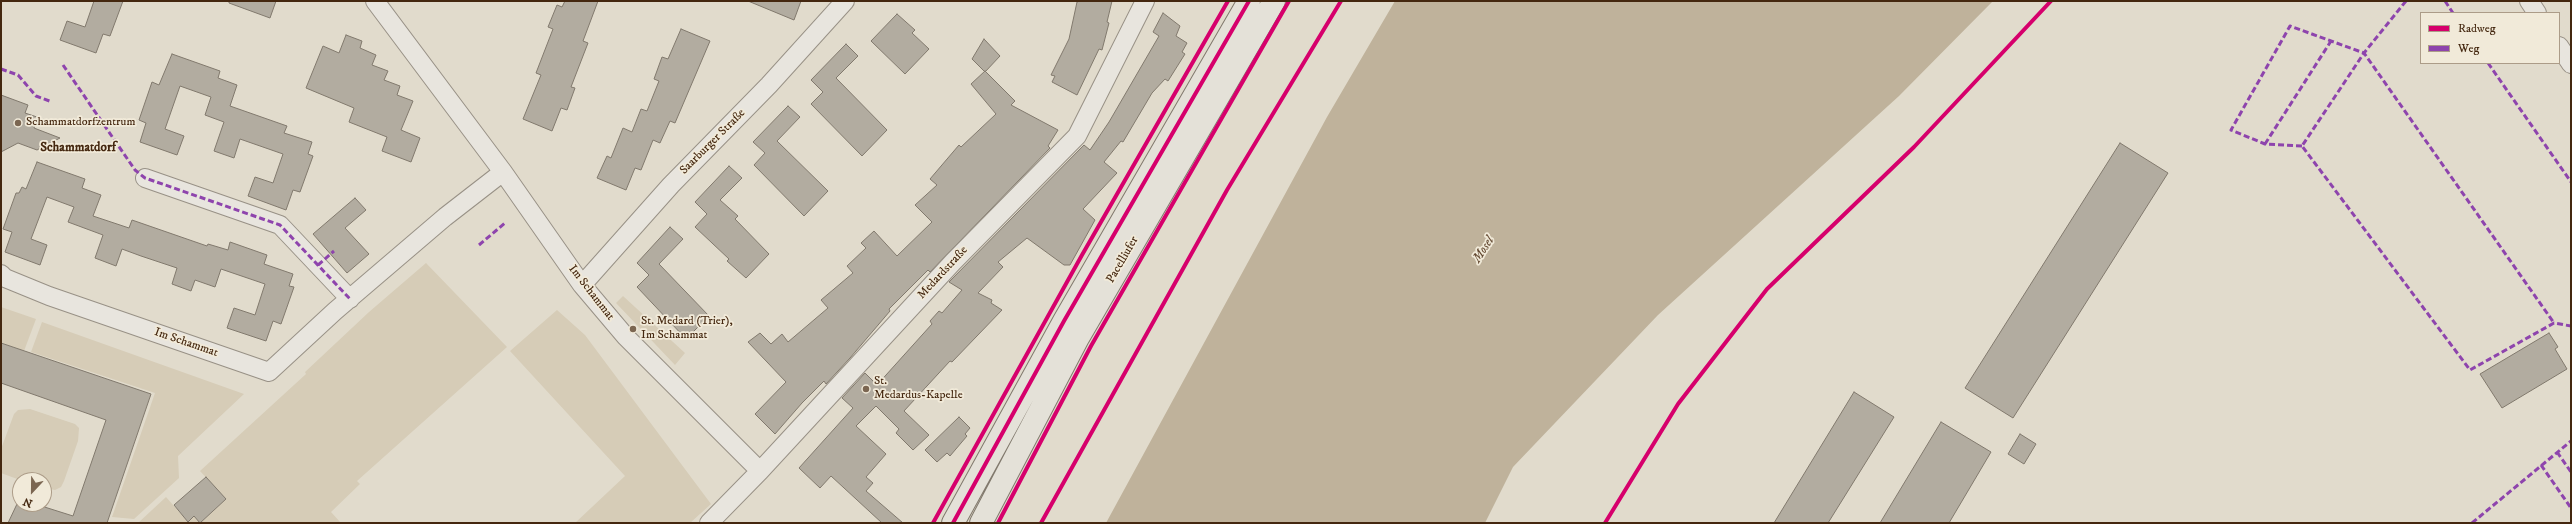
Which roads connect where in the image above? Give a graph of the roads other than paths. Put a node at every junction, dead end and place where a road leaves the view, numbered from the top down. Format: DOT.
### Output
graph roads {
  1 [pos="375,1"];
  2 [pos="845,1"];
  3 [pos="1145,1"];
  4 [pos="1249,1"];
  5 [pos="1274,1"];
  6 [pos="2529,1"];
  7 [pos="2536,12"];
  8 [pos="2560,48"];
  9 [pos="2571,64"];
  10 [pos="503,172"];
  11 [pos="145,178"];
  12 [pos="1,274"];
  13 [pos="582,285"];
  14 [pos="350,299"];
  15 [pos="760,471"];
  16 [pos="709,523"];
  17 [pos="953,523"];
  18 [pos="981,523"];
  1 -- 10 [label="street, Im Schammat"];
  2 -- 13 [label="street, Saarburger Straße"];
  3 -- 15 [label="street, Medardstraße"];
  4 -- 17 [label="main road, Pacelliufer"];
  5 -- 18 [label="main road, Pacelliufer"];
  6 -- 7 [label="street"];
  8 -- 9 [label="street"];
  10 -- 13 [label="street, Im Schammat"];
  10 -- 14 [label="street, Im Schammat"];
  11 -- 14 [label="street"];
  12 -- 14 [label="street, Im Schammat"];
  13 -- 15 [label="street, Im Schammat"];
  15 -- 16 [label="street, Medardstraße"];
}
